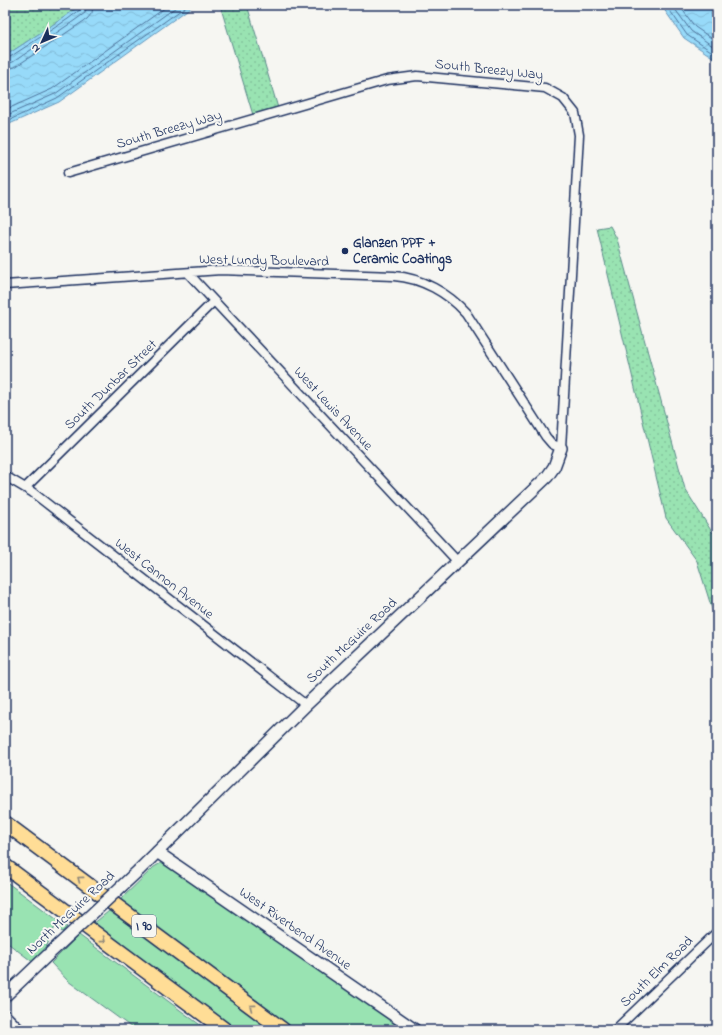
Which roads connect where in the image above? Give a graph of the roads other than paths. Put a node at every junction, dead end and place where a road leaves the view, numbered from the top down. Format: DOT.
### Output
graph roads {
  1 [pos="68,173"];
  2 [pos="188,273"];
  3 [pos="5,285"];
  4 [pos="214,301"];
  5 [pos="560,448"];
  6 [pos="5,476"];
  7 [pos="25,488"];
  8 [pos="458,562"];
  9 [pos="306,705"];
  10 [pos="5,823"];
  11 [pos="157,852"];
  12 [pos="5,866"];
  13 [pos="717,932"];
  14 [pos="5,996"];
  15 [pos="5,1014"];
  16 [pos="20,1030"];
  17 [pos="225,1030"];
  18 [pos="283,1030"];
  19 [pos="415,1030"];
  20 [pos="615,1030"];
  1 -- 5 [label="street, South Breezy Way"];
  2 -- 3 [label="street, West Lundy Boulevard"];
  2 -- 4 [label="street, West Lewis Avenue"];
  2 -- 5 [label="street, West Lundy Boulevard"];
  4 -- 7 [label="street, South Dunbar Street"];
  4 -- 8 [label="street, West Lewis Avenue"];
  5 -- 8 [label="street, South McGuire Road"];
  6 -- 7 [label="street, West Cannon Avenue"];
  7 -- 9 [label="street, West Cannon Avenue"];
  8 -- 9 [label="street, South McGuire Road"];
  9 -- 11 [label="street, South McGuire Road"];
  18 -- 10 [label="highway, I 90, one-way"];
  11 -- 14 [label="street, North McGuire Road, bridge"];
  11 -- 19 [label="street, West Riverbend Avenue"];
  12 -- 17 [label="highway, I 90, one-way"];
  13 -- 20 [label="street, South Elm Road"];
  15 -- 16 [label="street"];
}
